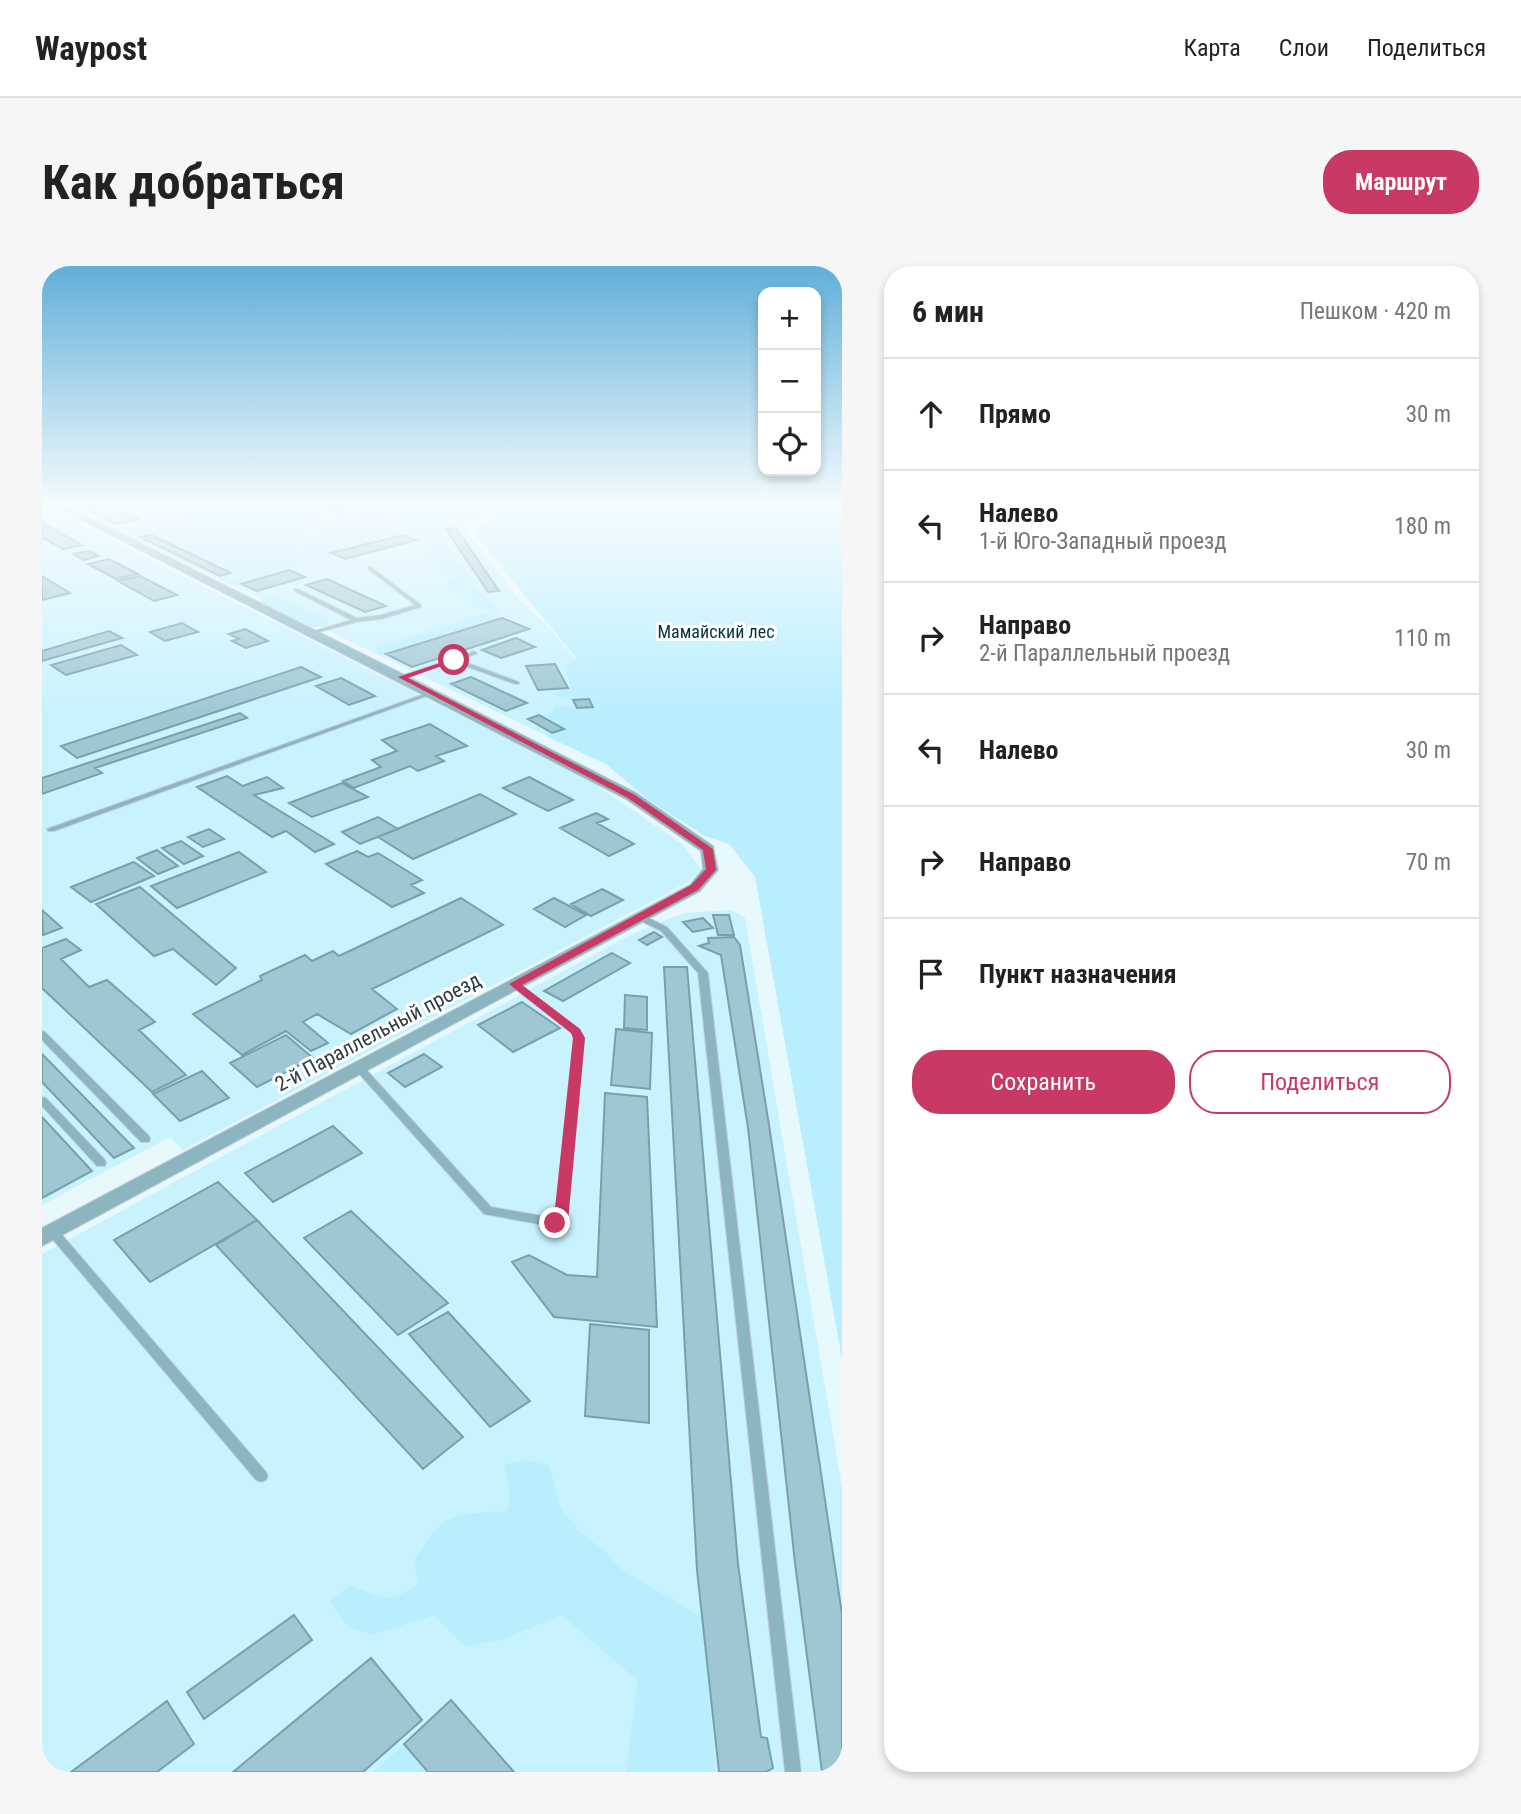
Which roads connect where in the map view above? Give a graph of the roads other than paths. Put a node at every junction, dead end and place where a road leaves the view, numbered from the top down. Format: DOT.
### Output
graph roads {
  1 [pos="197,575"];
  2 [pos="379,575"];
  3 [pos="296,590"];
  4 [pos="356,620"];
  5 [pos="313,633"];
  6 [pos="474,653"];
  7 [pos="454,660"];
  8 [pos="401,677"];
  9 [pos="517,683"];
  10 [pos="432,693"];
  11 [pos="51,829"];
  12 [pos="640,917"];
  13 [pos="514,984"];
  14 [pos="42,1034"];
  15 [pos="359,1068"];
  16 [pos="42,1100"];
  17 [pos="145,1139"];
  18 [pos="100,1163"];
  19 [pos="47,1235"];
  20 [pos="261,1476"];
  21 [pos="793,1772"];
  1 -- 5 [label="street"];
  2 -- 4 [label="lane"];
  3 -- 4 [label="lane"];
  4 -- 5 [label="lane"];
  5 -- 8 [label="street"];
  6 -- 7 [label="lane"];
  7 -- 8 [label="lane"];
  7 -- 9 [label="lane"];
  8 -- 10 [label="street"];
  10 -- 11 [label="lane"];
  10 -- 12 [label="street, 2-й Параллельный проезд"];
  12 -- 13 [label="street, 2-й Параллельный проезд"];
  12 -- 21 [label="lane"];
  13 -- 15 [label="street, 2-й Параллельный проезд"];
  13 -- 15 [label="lane"];
  14 -- 17 [label="lane"];
  15 -- 19 [label="street, 2-й Параллельный проезд"];
  16 -- 18 [label="lane"];
  19 -- 20 [label="lane"];
}
